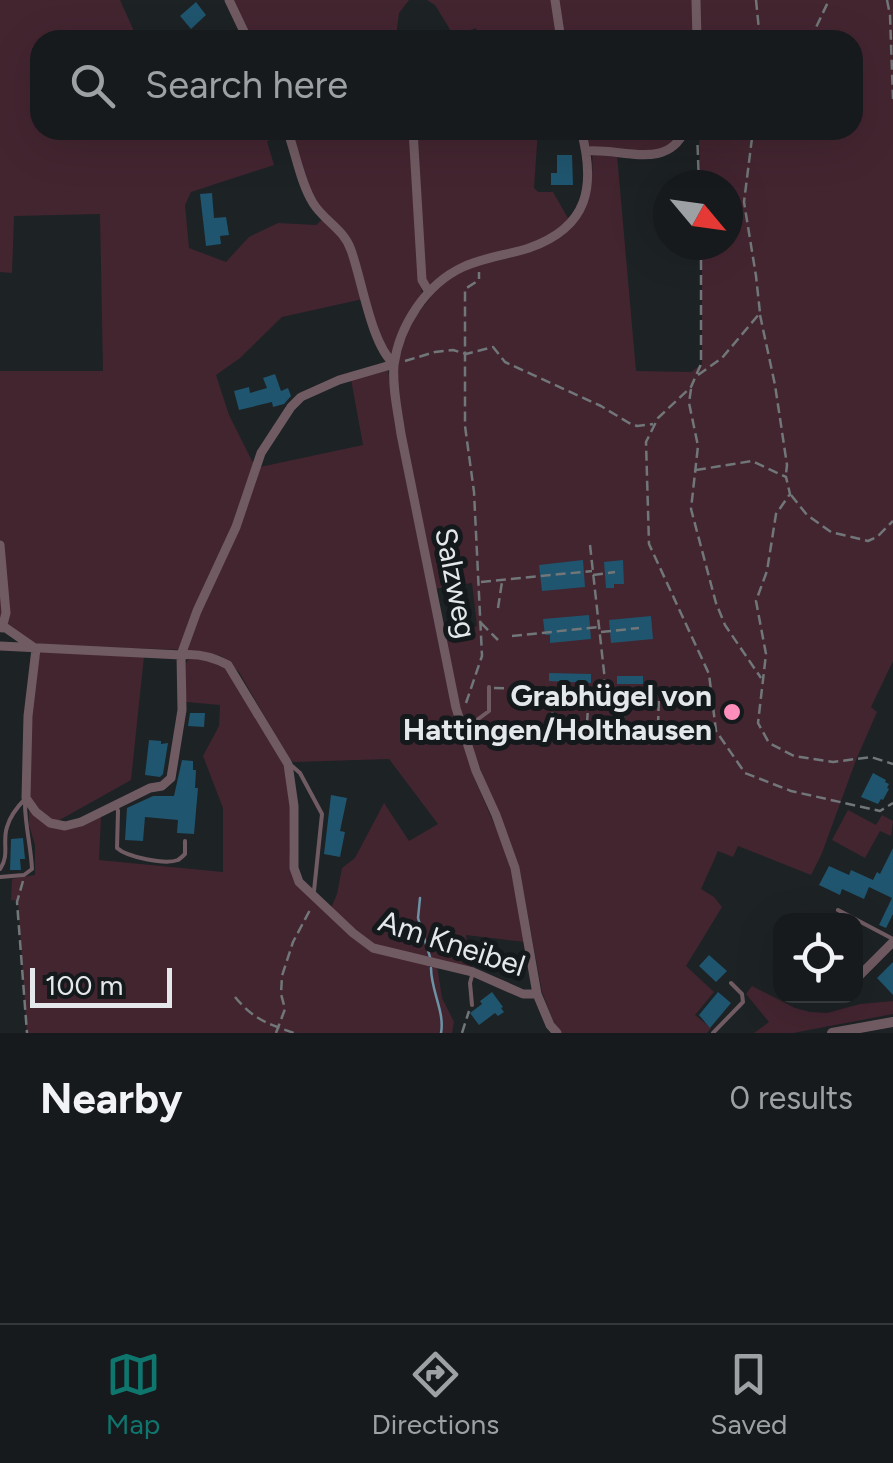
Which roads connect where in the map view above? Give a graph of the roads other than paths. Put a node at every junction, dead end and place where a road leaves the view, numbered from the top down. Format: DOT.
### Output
graph roads {
  1 [pos="229,0"];
  2 [pos="555,0"];
  3 [pos="696,0"];
  4 [pos="243,30"];
  5 [pos="560,30"];
  6 [pos="696,30"];
  7 [pos="290,140"];
  8 [pos="414,140"];
  9 [pos="583,140"];
  10 [pos="680,140"];
  11 [pos="586,151"];
  12 [pos="429,292"];
  13 [pos="394,364"];
  14 [pos="0,545"];
  15 [pos="1,628"];
  16 [pos="0,646"];
  17 [pos="36,649"];
  18 [pos="181,655"];
  19 [pos="489,688"];
  20 [pos="462,731"];
  21 [pos="288,764"];
  22 [pos="26,798"];
  23 [pos="116,805"];
  24 [pos="185,841"];
  25 [pos="0,869"];
  26 [pos="0,877"];
  27 [pos="314,897"];
  28 [pos="838,910"];
  29 [pos="893,940"];
  30 [pos="473,972"];
  31 [pos="863,972"];
  32 [pos="731,984"];
  33 [pos="536,994"];
  34 [pos="472,1006"];
  35 [pos="893,1022"];
  36 [pos="557,1033"];
  37 [pos="713,1033"];
  38 [pos="832,1033"];
  1 -- 4 [label="street"];
  2 -- 5 [label="street"];
  3 -- 6 [label="street"];
  7 -- 13 [label="street, Salzweg"];
  8 -- 12 [label="street"];
  9 -- 11 [label="street, Salzweg"];
  10 -- 11 [label="street"];
  11 -- 12 [label="street, Salzweg"];
  12 -- 13 [label="street, Salzweg"];
  13 -- 18 [label="street"];
  13 -- 20 [label="street, Salzweg"];
  14 -- 15 [label="street"];
  15 -- 17 [label="street"];
  16 -- 17 [label="street, Am Kneibel"];
  17 -- 18 [label="street, Am Kneibel"];
  17 -- 22 [label="street"];
  18 -- 21 [label="street, Am Kneibel"];
  18 -- 23 [label="street"];
  19 -- 20 [label="lane"];
  20 -- 33 [label="street, Salzweg"];
  21 -- 27 [label="street, Am Kneibel"];
  21 -- 27 [label="lane"];
  22 -- 23 [label="street"];
  22 -- 25 [label="lane"];
  22 -- 26 [label="lane"];
  23 -- 24 [label="lane"];
  27 -- 30 [label="street, Am Kneibel"];
  28 -- 29 [label="lane"];
  29 -- 31 [label="street"];
  30 -- 33 [label="street, Am Kneibel"];
  30 -- 34 [label="lane"];
  32 -- 37 [label="lane"];
  33 -- 36 [label="street, Salzweg"];
  35 -- 38 [label="street"];
}
